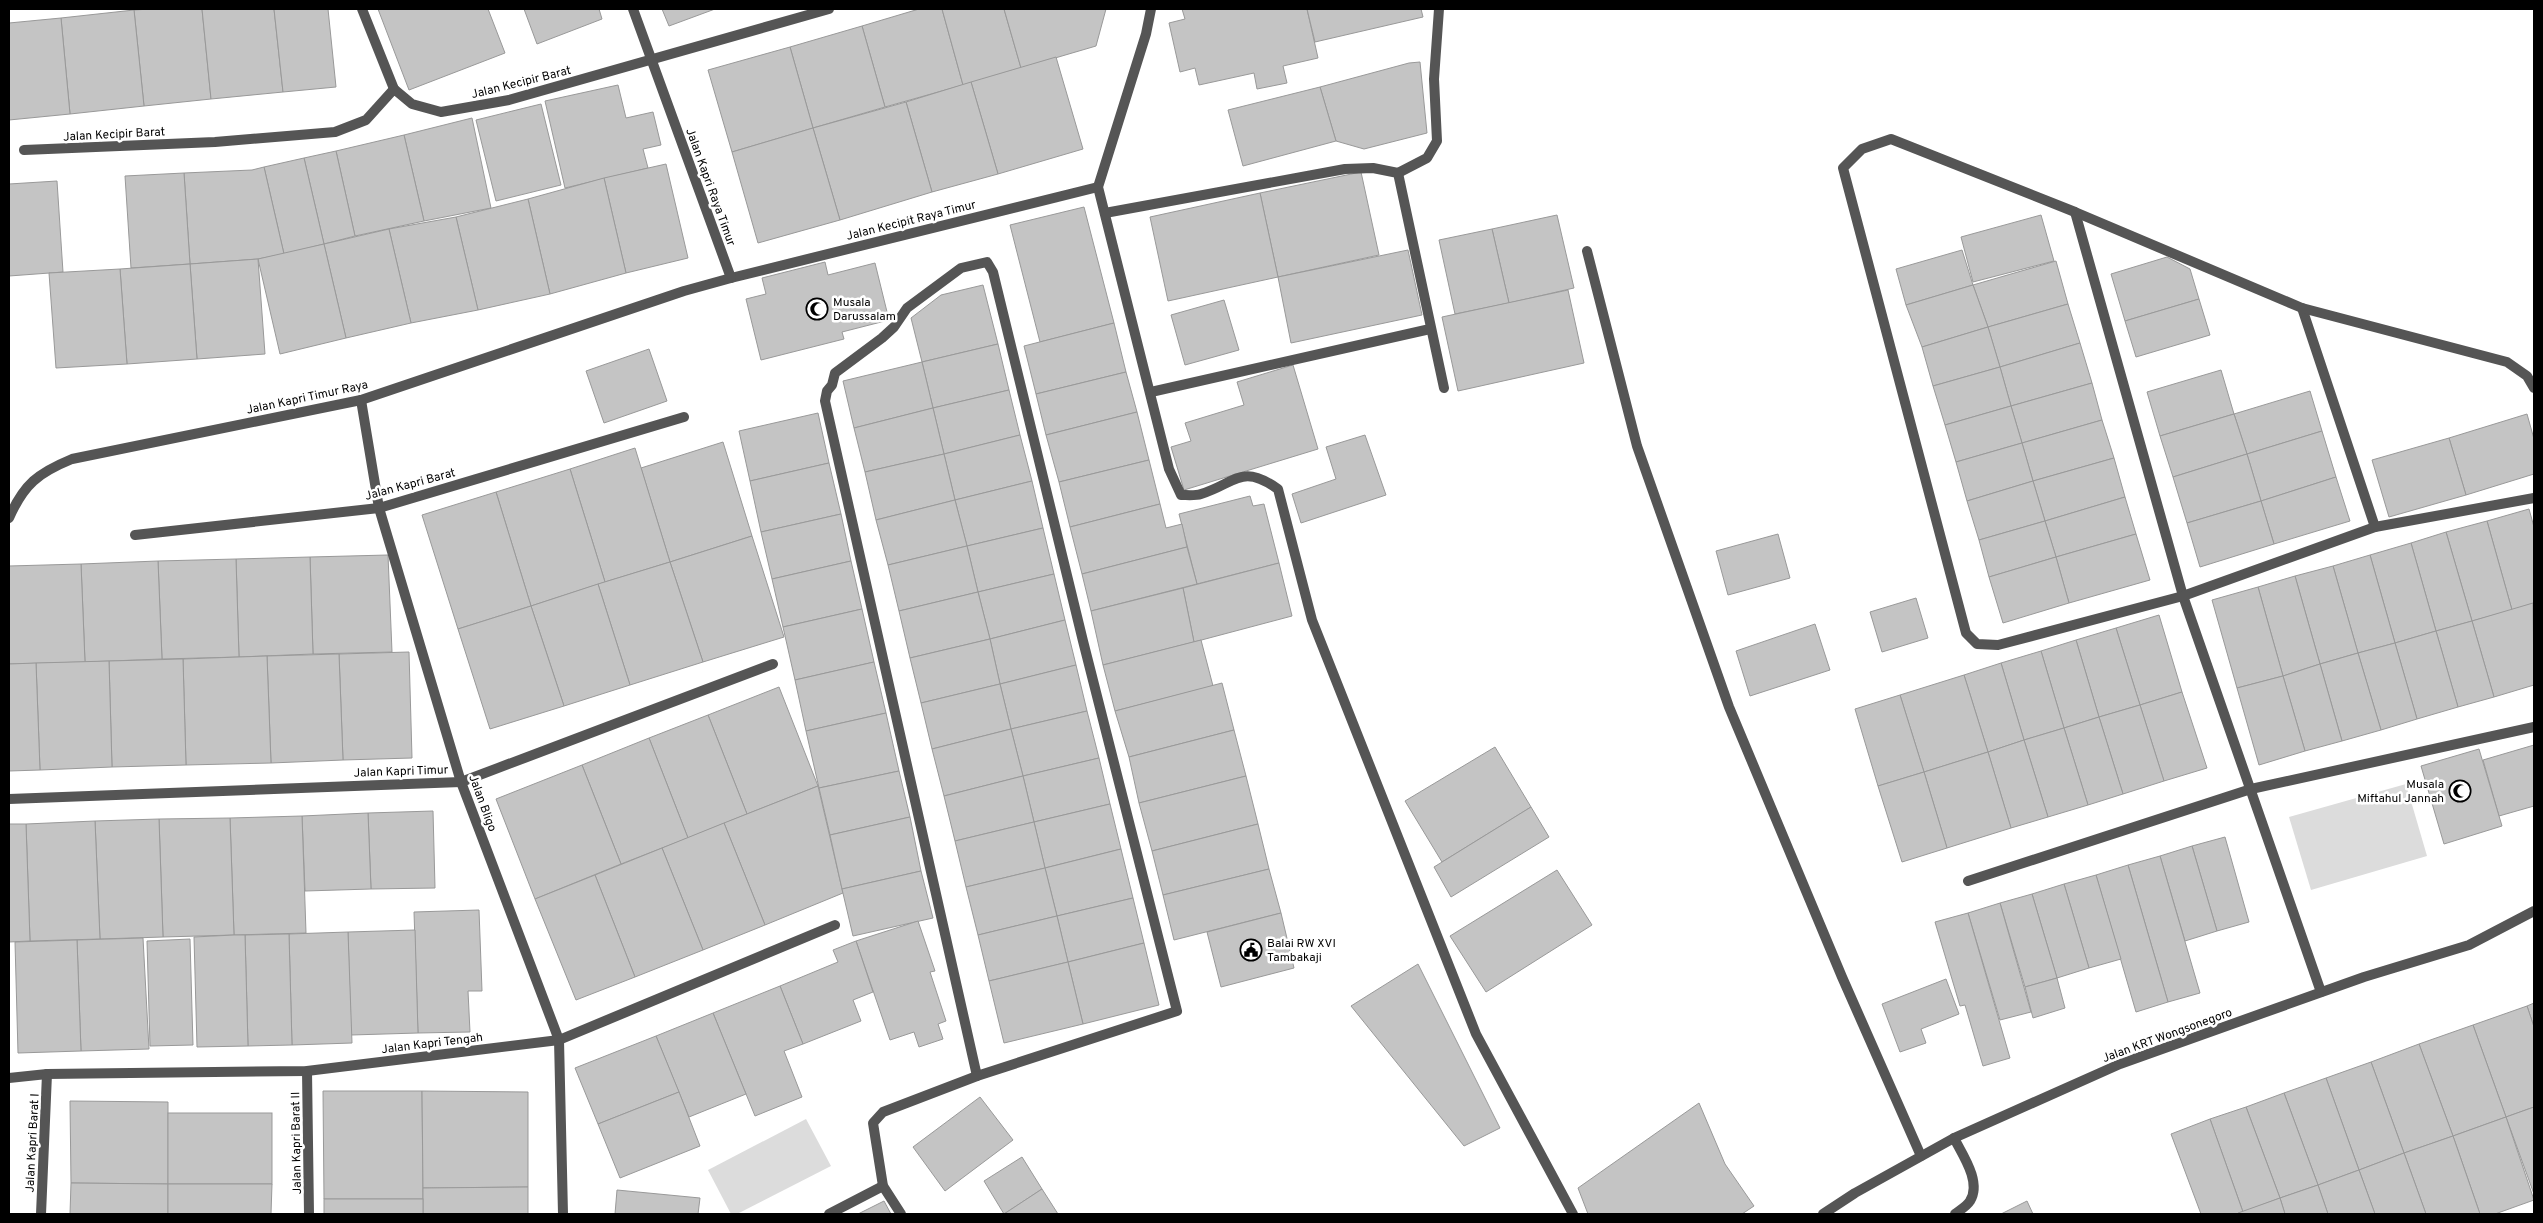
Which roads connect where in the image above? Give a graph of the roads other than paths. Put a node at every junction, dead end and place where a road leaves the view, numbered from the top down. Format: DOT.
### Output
graph roads {
  1 [pos="362,9"];
  2 [pos="633,9"];
  3 [pos="828,9"];
  4 [pos="1151,9"];
  5 [pos="1439,9"];
  6 [pos="652,60"];
  7 [pos="394,89"];
  8 [pos="24,150"];
  9 [pos="1398,173"];
  10 [pos="1098,187"];
  11 [pos="2075,212"];
  12 [pos="1105,213"];
  13 [pos="1587,251"];
  14 [pos="731,278"];
  15 [pos="2302,308"];
  16 [pos="1430,329"];
  17 [pos="1444,388"];
  18 [pos="2534,388"];
  19 [pos="1151,392"];
  20 [pos="361,400"];
  21 [pos="684,416"];
  22 [pos="2534,498"];
  23 [pos="379,508"];
  24 [pos="9,518"];
  25 [pos="2375,527"];
  26 [pos="135,535"];
  27 [pos="2183,596"];
  28 [pos="772,664"];
  29 [pos="2534,727"];
  30 [pos="462,782"];
  31 [pos="2251,789"];
  32 [pos="9,799"];
  33 [pos="1968,881"];
  34 [pos="2534,911"];
  35 [pos="835,926"];
  36 [pos="2321,992"];
  37 [pos="559,1040"];
  38 [pos="307,1071"];
  39 [pos="47,1074"];
  40 [pos="977,1076"];
  41 [pos="9,1078"];
  42 [pos="1954,1138"];
  43 [pos="1921,1156"];
  44 [pos="883,1186"];
  45 [pos="41,1214"];
  46 [pos="309,1214"];
  47 [pos="564,1214"];
  48 [pos="829,1214"];
  49 [pos="901,1214"];
  50 [pos="1573,1214"];
  51 [pos="1824,1214"];
  52 [pos="1955,1214"];
  1 -- 7 [label="street"];
  2 -- 6 [label="street, Jalan Kapri Raya Timur"];
  3 -- 6 [label="street, Jalan Kecipir Barat"];
  4 -- 10 [label="street"];
  5 -- 9 [label="street"];
  6 -- 7 [label="street, Jalan Kecipir Barat"];
  6 -- 14 [label="street, Jalan Kapri Raya Timur"];
  7 -- 8 [label="street, Jalan Kecipir Barat"];
  9 -- 12 [label="street"];
  9 -- 16 [label="street"];
  10 -- 12 [label="street"];
  10 -- 14 [label="street, Jalan Kecipit Raya Timur"];
  11 -- 15 [label="street"];
  11 -- 27 [label="street"];
  11 -- 27 [label="street"];
  12 -- 19 [label="street"];
  13 -- 43 [label="street"];
  14 -- 20 [label="street, Jalan Kapri Timur Raya"];
  15 -- 18 [label="street"];
  15 -- 25 [label="street"];
  16 -- 17 [label="street"];
  16 -- 19 [label="street"];
  19 -- 50 [label="street"];
  20 -- 23 [label="street, Jalan Bligo"];
  20 -- 24 [label="street, Jalan Kapri Timur Raya"];
  21 -- 23 [label="street, Jalan Kapri Barat"];
  22 -- 25 [label="street"];
  23 -- 26 [label="street, Jalan Kapri Barat"];
  23 -- 30 [label="street, Jalan Bligo"];
  25 -- 27 [label="street"];
  27 -- 31 [label="street"];
  28 -- 30 [label="street, Jalan Kapri Timur"];
  29 -- 31 [label="street"];
  30 -- 32 [label="street, Jalan Kapri Timur"];
  30 -- 37 [label="street, Jalan Bligo"];
  31 -- 33 [label="street"];
  31 -- 36 [label="street"];
  34 -- 36 [label="street, Jalan KRT Wongsonegoro"];
  35 -- 37 [label="street, Jalan Kapri Tengah"];
  36 -- 42 [label="street, Jalan KRT Wongsonegoro"];
  37 -- 38 [label="street, Jalan Kapri Tengah"];
  37 -- 47 [label="street, Jalan Bligo"];
  38 -- 39 [label="street, Jalan Kapri Tengah"];
  38 -- 46 [label="street, Jalan Kapri Barat II"];
  39 -- 41 [label="street, Jalan Kapri Tengah"];
  39 -- 45 [label="street, Jalan Kapri Barat I"];
  40 -- 40 [label="street"];
  40 -- 44 [label="street"];
  42 -- 43 [label="street, Jalan KRT Wongsonegoro"];
  42 -- 52 [label="street"];
  43 -- 51 [label="street, Jalan KRT Wongsonegoro"];
  44 -- 48 [label="street"];
  44 -- 49 [label="street"];
}
